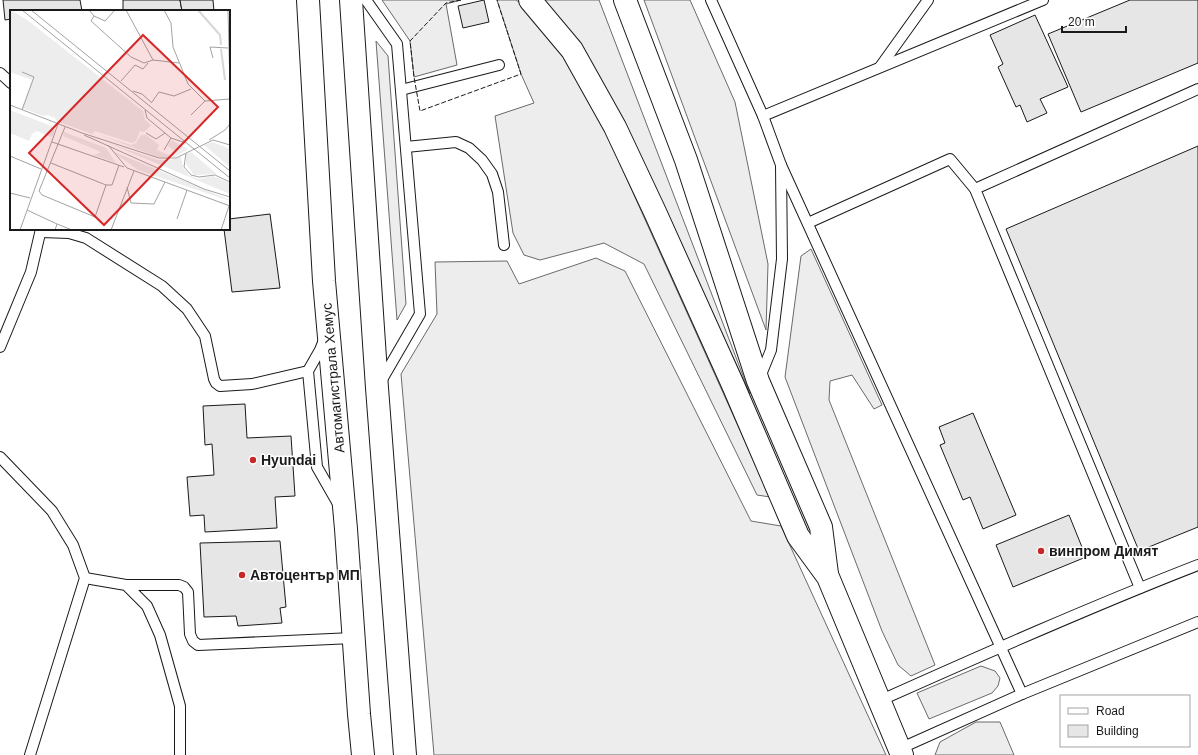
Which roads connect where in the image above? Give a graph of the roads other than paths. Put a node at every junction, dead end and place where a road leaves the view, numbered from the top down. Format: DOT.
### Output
graph roads {
  1 [pos="308,0"];
  2 [pos="350,0"];
  3 [pos="366,0"];
  4 [pos="530,0"];
  5 [pos="625,0"];
  6 [pos="711,0"];
  7 [pos="928,0"];
  8 [pos="1043,0"];
  9 [pos="499,65"];
  10 [pos="880,68"];
  11 [pos="0,73"];
  12 [pos="10,81"];
  13 [pos="1198,89"];
  14 [pos="401,90"];
  15 [pos="763,116"];
  16 [pos="406,147"];
  17 [pos="782,165"];
  18 [pos="975,189"];
  19 [pos="808,223"];
  20 [pos="41,230"];
  21 [pos="504,245"];
  22 [pos="329,328"];
  23 [pos="0,347"];
  24 [pos="308,371"];
  25 [pos="758,381"];
  26 [pos="377,388"];
  27 [pos="0,457"];
  28 [pos="346,529"];
  29 [pos="1198,565"];
  30 [pos="828,577"];
  31 [pos="85,578"];
  32 [pos="126,585"];
  33 [pos="1140,588"];
  34 [pos="1198,622"];
  35 [pos="353,638"];
  36 [pos="1001,646"];
  37 [pos="1022,694"];
  38 [pos="879,701"];
  39 [pos="900,752"];
  40 [pos="30,755"];
  41 [pos="180,755"];
  42 [pos="363,755"];
  43 [pos="406,755"];
  1 -- 22 [label="main road, Автомагистрала Хемус"];
  2 -- 26 [label="main road"];
  3 -- 14 [label="lane"];
  4 -- 30 [label="main road"];
  5 -- 25 [label="main road"];
  6 -- 15 [label="lane"];
  7 -- 10 [label="lane"];
  8 -- 10 [label="lane"];
  9 -- 14 [label="lane"];
  10 -- 15 [label="lane"];
  11 -- 12 [label="lane"];
  13 -- 18 [label="lane"];
  14 -- 16 [label="lane"];
  15 -- 17 [label="lane"];
  16 -- 21 [label="lane"];
  16 -- 26 [label="lane"];
  17 -- 19 [label="lane"];
  17 -- 25 [label="lane"];
  18 -- 19 [label="lane"];
  18 -- 33 [label="lane"];
  19 -- 36 [label="lane"];
  20 -- 23 [label="lane"];
  20 -- 24 [label="lane"];
  22 -- 24 [label="lane"];
  22 -- 28 [label="main road, Автомагистрала Хемус"];
  24 -- 28 [label="lane"];
  25 -- 30 [label="main road"];
  26 -- 43 [label="main road"];
  27 -- 31 [label="lane"];
  28 -- 35 [label="main road, Автомагистрала Хемус"];
  29 -- 33 [label="lane"];
  30 -- 38 [label="main road"];
  31 -- 32 [label="lane"];
  31 -- 40 [label="lane"];
  32 -- 35 [label="lane"];
  32 -- 41 [label="lane"];
  33 -- 36 [label="lane"];
  34 -- 37 [label="lane"];
  35 -- 42 [label="main road, Автомагистрала Хемус"];
  36 -- 37 [label="lane"];
  36 -- 38 [label="lane"];
  37 -- 39 [label="lane"];
  38 -- 39 [label="main road"];
}
